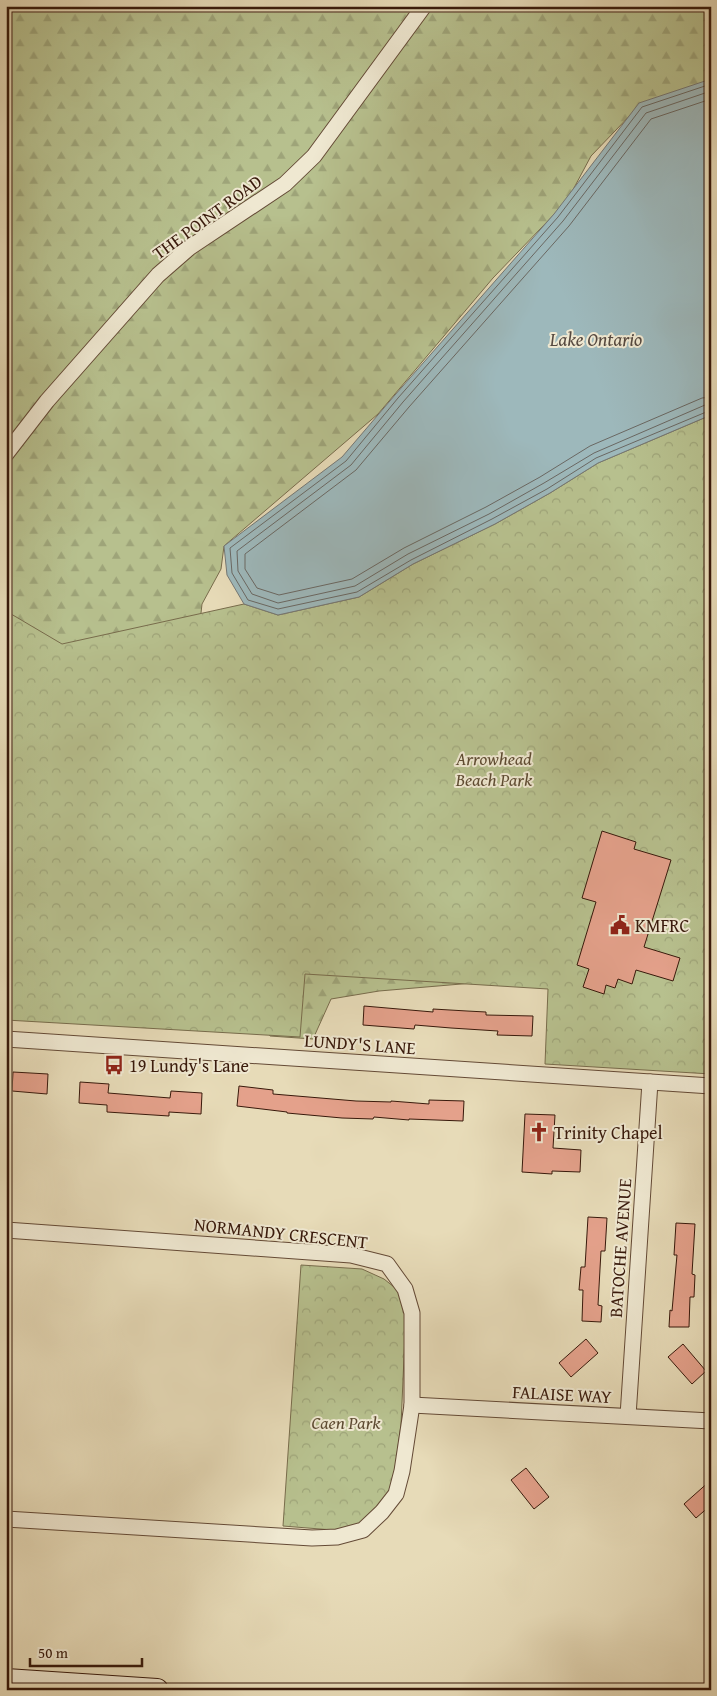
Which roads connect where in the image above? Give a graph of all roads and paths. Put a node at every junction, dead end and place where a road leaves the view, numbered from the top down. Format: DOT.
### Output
graph roads {
  1 [pos="424,6"];
  2 [pos="6,454"];
  3 [pos="6,1038"];
  4 [pos="650,1082"];
  5 [pos="711,1086"];
  6 [pos="6,1230"];
  7 [pos="412,1405"];
  8 [pos="628,1416"];
  9 [pos="711,1422"];
  10 [pos="6,1519"];
  11 [pos="6,1680"];
  12 [pos="157,1690"];
  1 -- 2 [label="street, THE POINT ROAD"];
  3 -- 4 [label="street, LUNDY'S LANE"];
  4 -- 5 [label="street, LUNDY'S LANE"];
  4 -- 8 [label="street, BATOCHE AVENUE"];
  6 -- 7 [label="street, NORMANDY CRESCENT"];
  7 -- 8 [label="street, FALAISE WAY"];
  7 -- 10 [label="street, NORMANDY CRESCENT"];
  8 -- 9 [label="street, FALAISE WAY"];
  11 -- 12 [label="main road"];
}
